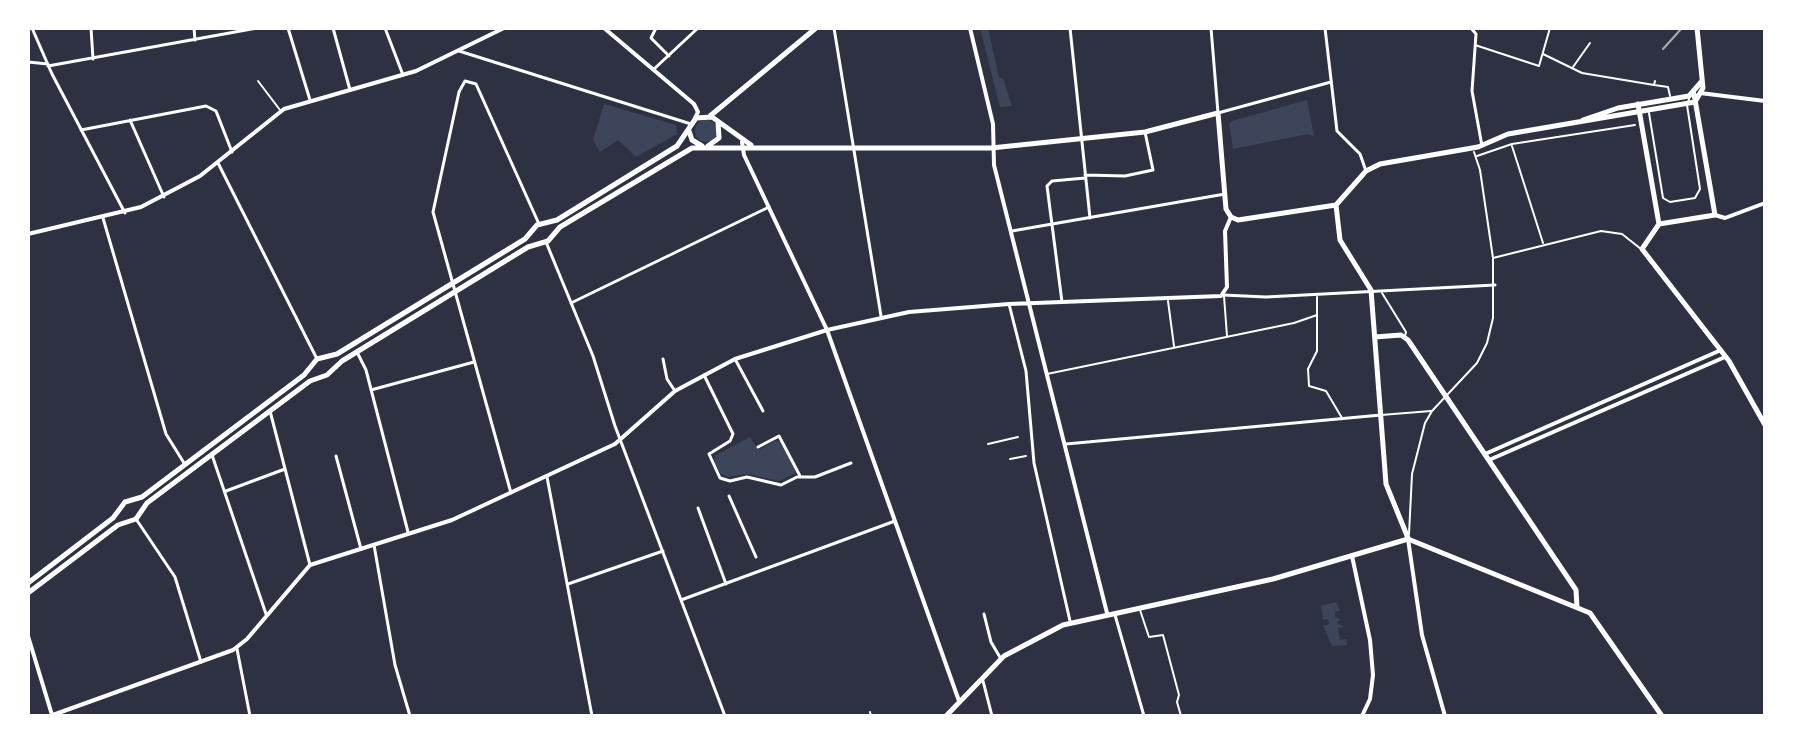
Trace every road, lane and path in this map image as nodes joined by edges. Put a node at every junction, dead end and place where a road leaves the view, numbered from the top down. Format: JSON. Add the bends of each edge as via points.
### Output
{"nodes":[{"id":1,"x":32,"y":28,"type":"edge"},
{"id":2,"x":91,"y":28,"type":"edge"},
{"id":3,"x":194,"y":28,"type":"edge"},
{"id":4,"x":257,"y":28,"type":"edge"},
{"id":5,"x":288,"y":28,"type":"edge"},
{"id":6,"x":333,"y":28,"type":"edge"},
{"id":7,"x":385,"y":28,"type":"edge"},
{"id":8,"x":504,"y":28,"type":"edge"},
{"id":9,"x":604,"y":28,"type":"edge"},
{"id":10,"x":656,"y":28,"type":"edge"},
{"id":11,"x":698,"y":28,"type":"edge"},
{"id":12,"x":816,"y":28,"type":"edge"},
{"id":13,"x":834,"y":28,"type":"edge"},
{"id":14,"x":970,"y":28,"type":"edge"},
{"id":15,"x":1070,"y":28,"type":"edge"},
{"id":16,"x":1211,"y":28,"type":"edge"},
{"id":17,"x":1325,"y":28,"type":"edge"},
{"id":18,"x":1471,"y":28,"type":"edge"},
{"id":19,"x":1550,"y":28,"type":"edge"},
{"id":20,"x":1697,"y":28,"type":"edge"},
{"id":21,"x":195,"y":40,"type":"junction"},
{"id":22,"x":1590,"y":43,"type":"dead end"},
{"id":23,"x":1475,"y":45,"type":"junction"},
{"id":24,"x":459,"y":51,"type":"junction"},
{"id":25,"x":1543,"y":54,"type":"junction"},
{"id":26,"x":669,"y":56,"type":"junction"},
{"id":27,"x":93,"y":59,"type":"junction"},
{"id":28,"x":28,"y":62,"type":"edge"},
{"id":29,"x":48,"y":65,"type":"junction"},
{"id":30,"x":1573,"y":68,"type":"junction"},
{"id":31,"x":654,"y":70,"type":"junction"},
{"id":32,"x":403,"y":75,"type":"junction"},
{"id":33,"x":258,"y":81,"type":"dead end"},
{"id":34,"x":1702,"y":81,"type":"junction"},
{"id":35,"x":1331,"y":82,"type":"junction"},
{"id":36,"x":350,"y":90,"type":"junction"},
{"id":37,"x":1692,"y":94,"type":"junction"},
{"id":38,"x":1702,"y":94,"type":"junction"},
{"id":39,"x":1670,"y":97,"type":"dead end"},
{"id":40,"x":310,"y":100,"type":"junction"},
{"id":41,"x":1765,"y":101,"type":"edge"},
{"id":42,"x":1695,"y":102,"type":"junction"},
{"id":43,"x":1640,"y":104,"type":"junction"},
{"id":44,"x":1687,"y":105,"type":"junction"},
{"id":45,"x":281,"y":112,"type":"junction"},
{"id":46,"x":1649,"y":112,"type":"junction"},
{"id":47,"x":1218,"y":113,"type":"junction"},
{"id":48,"x":1640,"y":114,"type":"junction"},
{"id":49,"x":710,"y":116,"type":"junction"},
{"id":50,"x":130,"y":120,"type":"junction"},
{"id":51,"x":717,"y":121,"type":"junction"},
{"id":52,"x":692,"y":124,"type":"junction"},
{"id":53,"x":1570,"y":124,"type":"junction"},
{"id":54,"x":1635,"y":125,"type":"dead end"},
{"id":55,"x":81,"y":130,"type":"junction"},
{"id":56,"x":1145,"y":132,"type":"junction"},
{"id":57,"x":1082,"y":139,"type":"junction"},
{"id":58,"x":1512,"y":144,"type":"junction"},
{"id":59,"x":742,"y":145,"type":"junction"},
{"id":60,"x":705,"y":146,"type":"junction"},
{"id":61,"x":1482,"y":146,"type":"junction"},
{"id":62,"x":853,"y":147,"type":"junction"},
{"id":63,"x":991,"y":148,"type":"junction"},
{"id":64,"x":232,"y":152,"type":"junction"},
{"id":65,"x":1474,"y":152,"type":"dead end"},
{"id":66,"x":1475,"y":156,"type":"junction"},
{"id":67,"x":218,"y":163,"type":"junction"},
{"id":68,"x":1366,"y":171,"type":"junction"},
{"id":69,"x":1085,"y":176,"type":"junction"},
{"id":70,"x":1225,"y":194,"type":"junction"},
{"id":71,"x":164,"y":197,"type":"junction"},
{"id":72,"x":1765,"y":203,"type":"edge"},
{"id":73,"x":1336,"y":205,"type":"junction"},
{"id":74,"x":769,"y":207,"type":"junction"},
{"id":75,"x":125,"y":213,"type":"junction"},
{"id":76,"x":1715,"y":215,"type":"junction"},
{"id":77,"x":1231,"y":217,"type":"junction"},
{"id":78,"x":103,"y":218,"type":"junction"},
{"id":79,"x":1090,"y":218,"type":"junction"},
{"id":80,"x":541,"y":224,"type":"junction"},
{"id":81,"x":1053,"y":224,"type":"junction"},
{"id":82,"x":1659,"y":224,"type":"junction"},
{"id":83,"x":534,"y":230,"type":"junction"},
{"id":84,"x":1011,"y":231,"type":"junction"},
{"id":85,"x":28,"y":234,"type":"edge"},
{"id":86,"x":552,"y":236,"type":"junction"},
{"id":87,"x":544,"y":242,"type":"junction"},
{"id":88,"x":1545,"y":243,"type":"junction"},
{"id":89,"x":1642,"y":249,"type":"junction"},
{"id":90,"x":1493,"y":258,"type":"junction"},
{"id":91,"x":452,"y":284,"type":"junction"},
{"id":92,"x":1495,"y":285,"type":"junction"},
{"id":93,"x":455,"y":292,"type":"junction"},
{"id":94,"x":1382,"y":292,"type":"junction"},
{"id":95,"x":1317,"y":293,"type":"junction"},
{"id":96,"x":1371,"y":293,"type":"junction"},
{"id":97,"x":1223,"y":295,"type":"junction"},
{"id":98,"x":1167,"y":298,"type":"junction"},
{"id":99,"x":1062,"y":302,"type":"junction"},
{"id":100,"x":571,"y":303,"type":"junction"},
{"id":101,"x":1028,"y":303,"type":"junction"},
{"id":102,"x":1009,"y":304,"type":"junction"},
{"id":103,"x":1317,"y":315,"type":"junction"},
{"id":104,"x":881,"y":317,"type":"junction"},
{"id":105,"x":827,"y":330,"type":"junction"},
{"id":106,"x":1227,"y":336,"type":"junction"},
{"id":107,"x":1404,"y":336,"type":"junction"},
{"id":108,"x":1375,"y":337,"type":"junction"},
{"id":109,"x":1174,"y":347,"type":"junction"},
{"id":110,"x":1721,"y":350,"type":"junction"},
{"id":111,"x":357,"y":352,"type":"junction"},
{"id":112,"x":1726,"y":357,"type":"junction"},
{"id":113,"x":663,"y":359,"type":"dead end"},
{"id":114,"x":735,"y":359,"type":"junction"},
{"id":115,"x":318,"y":360,"type":"junction"},
{"id":116,"x":474,"y":362,"type":"junction"},
{"id":117,"x":331,"y":371,"type":"junction"},
{"id":118,"x":1046,"y":374,"type":"junction"},
{"id":119,"x":704,"y":375,"type":"junction"},
{"id":120,"x":321,"y":377,"type":"junction"},
{"id":121,"x":371,"y":390,"type":"junction"},
{"id":122,"x":675,"y":391,"type":"junction"},
{"id":123,"x":1446,"y":396,"type":"junction"},
{"id":124,"x":270,"y":411,"type":"junction"},
{"id":125,"x":763,"y":411,"type":"dead end"},
{"id":126,"x":1432,"y":411,"type":"junction"},
{"id":127,"x":1381,"y":415,"type":"junction"},
{"id":128,"x":1342,"y":419,"type":"junction"},
{"id":129,"x":1765,"y":425,"type":"edge"},
{"id":130,"x":1018,"y":437,"type":"dead end"},
{"id":131,"x":621,"y":440,"type":"junction"},
{"id":132,"x":988,"y":444,"type":"dead end"},
{"id":133,"x":1064,"y":444,"type":"junction"},
{"id":134,"x":758,"y":447,"type":"dead end"},
{"id":135,"x":1485,"y":454,"type":"junction"},
{"id":136,"x":212,"y":455,"type":"junction"},
{"id":137,"x":1029,"y":455,"type":"junction"},
{"id":138,"x":336,"y":456,"type":"dead end"},
{"id":139,"x":1010,"y":459,"type":"dead end"},
{"id":140,"x":1489,"y":460,"type":"junction"},
{"id":141,"x":851,"y":463,"type":"dead end"},
{"id":142,"x":185,"y":465,"type":"junction"},
{"id":143,"x":285,"y":469,"type":"junction"},
{"id":144,"x":800,"y":476,"type":"junction"},
{"id":145,"x":547,"y":477,"type":"junction"},
{"id":146,"x":226,"y":491,"type":"junction"},
{"id":147,"x":511,"y":494,"type":"junction"},
{"id":148,"x":729,"y":496,"type":"dead end"},
{"id":149,"x":132,"y":500,"type":"junction"},
{"id":150,"x":121,"y":507,"type":"junction"},
{"id":151,"x":698,"y":508,"type":"dead end"},
{"id":152,"x":135,"y":517,"type":"junction"},
{"id":153,"x":895,"y":521,"type":"junction"},
{"id":154,"x":408,"y":535,"type":"junction"},
{"id":155,"x":1408,"y":539,"type":"junction"},
{"id":156,"x":374,"y":545,"type":"junction"},
{"id":157,"x":361,"y":549,"type":"junction"},
{"id":158,"x":663,"y":551,"type":"junction"},
{"id":159,"x":1352,"y":556,"type":"junction"},
{"id":160,"x":756,"y":557,"type":"dead end"},
{"id":161,"x":310,"y":565,"type":"junction"},
{"id":162,"x":28,"y":583,"type":"edge"},
{"id":163,"x":568,"y":584,"type":"junction"},
{"id":164,"x":726,"y":584,"type":"junction"},
{"id":165,"x":28,"y":593,"type":"edge"},
{"id":166,"x":681,"y":600,"type":"junction"},
{"id":167,"x":1139,"y":607,"type":"junction"},
{"id":168,"x":1577,"y":607,"type":"junction"},
{"id":169,"x":1110,"y":612,"type":"junction"},
{"id":170,"x":267,"y":614,"type":"junction"},
{"id":171,"x":984,"y":614,"type":"dead end"},
{"id":172,"x":1071,"y":622,"type":"junction"},
{"id":173,"x":28,"y":636,"type":"edge"},
{"id":174,"x":237,"y":647,"type":"junction"},
{"id":175,"x":1001,"y":659,"type":"junction"},
{"id":176,"x":201,"y":662,"type":"junction"},
{"id":177,"x":981,"y":678,"type":"junction"},
{"id":178,"x":959,"y":701,"type":"junction"},
{"id":179,"x":51,"y":716,"type":"edge"},
{"id":180,"x":250,"y":716,"type":"edge"},
{"id":181,"x":410,"y":716,"type":"edge"},
{"id":182,"x":592,"y":716,"type":"edge"},
{"id":183,"x":725,"y":716,"type":"edge"},
{"id":184,"x":946,"y":716,"type":"edge"},
{"id":185,"x":992,"y":716,"type":"edge"},
{"id":186,"x":1144,"y":716,"type":"edge"},
{"id":187,"x":1181,"y":716,"type":"edge"},
{"id":188,"x":1362,"y":716,"type":"edge"},
{"id":189,"x":1445,"y":716,"type":"edge"},
{"id":190,"x":1662,"y":716,"type":"edge"}],
"edges":[{"from":1,"to":29,"type":"street"},
{"from":2,"to":27,"type":"street"},
{"from":3,"to":21,"type":"street"},
{"from":4,"to":21,"type":"street"},
{"from":5,"to":40,"type":"street"},
{"from":6,"to":36,"type":"street"},
{"from":7,"to":32,"type":"street"},
{"from":8,"to":24,"type":"street"},
{"from":9,"to":31,"type":"street"},
{"from":10,"to":26,"type":"street","via":[[651,38]]},
{"from":11,"to":26,"type":"street"},
{"from":12,"to":49,"type":"main road"},
{"from":13,"to":62,"type":"street"},
{"from":14,"to":63,"type":"street","via":[[993,124]]},
{"from":15,"to":57,"type":"street"},
{"from":16,"to":47,"type":"street"},
{"from":17,"to":35,"type":"street"},
{"from":18,"to":23,"type":"street"},
{"from":19,"to":25,"type":"street"},
{"from":20,"to":34,"type":"main road"},
{"from":21,"to":27,"type":"street"},
{"from":22,"to":30,"type":"street"},
{"from":23,"to":25,"type":"street","via":[[1539,66]]},
{"from":23,"to":61,"type":"street","via":[[1472,91]]},
{"from":24,"to":32,"type":"street"},
{"from":24,"to":52,"type":"street"},
{"from":25,"to":30,"type":"street"},
{"from":26,"to":31,"type":"street"},
{"from":27,"to":29,"type":"street"},
{"from":28,"to":29,"type":"street"},
{"from":29,"to":55,"type":"street"},
{"from":30,"to":39,"type":"street","via":[[1668,87]]},
{"from":31,"to":52,"type":"street","via":[[697,107]]},
{"from":32,"to":36,"type":"street"},
{"from":33,"to":45,"type":"street"},
{"from":34,"to":37,"type":"main road"},
{"from":34,"to":38,"type":"main road"},
{"from":35,"to":47,"type":"street"},
{"from":35,"to":68,"type":"street","via":[[1337,131],[1360,154]]},
{"from":36,"to":40,"type":"street"},
{"from":37,"to":38,"type":"street"},
{"from":37,"to":42,"type":"main road"},
{"from":37,"to":43,"type":"main road"},
{"from":37,"to":44,"type":"street"},
{"from":38,"to":41,"type":"street"},
{"from":38,"to":42,"type":"main road"},
{"from":40,"to":45,"type":"street"},
{"from":42,"to":44,"type":"main road"},
{"from":42,"to":76,"type":"main road"},
{"from":43,"to":46,"type":"street"},
{"from":43,"to":48,"type":"main road"},
{"from":43,"to":53,"type":"main road"},
{"from":44,"to":46,"type":"main road"},
{"from":44,"to":46,"type":"street","via":[[1700,189],[1694,198],[1664,199]]},
{"from":45,"to":64,"type":"street"},
{"from":46,"to":48,"type":"main road"},
{"from":47,"to":56,"type":"main road"},
{"from":47,"to":70,"type":"main road"},
{"from":48,"to":53,"type":"main road"},
{"from":48,"to":82,"type":"main road"},
{"from":49,"to":51,"type":"main road"},
{"from":49,"to":52,"type":"main road"},
{"from":50,"to":55,"type":"street"},
{"from":50,"to":64,"type":"street","via":[[210,107]]},
{"from":50,"to":71,"type":"street"},
{"from":51,"to":59,"type":"main road"},
{"from":51,"to":60,"type":"main road","via":[[719,138]]},
{"from":52,"to":60,"type":"main road","via":[[692,140]]},
{"from":52,"to":80,"type":"main road","via":[[677,146],[557,220]]},
{"from":53,"to":61,"type":"main road","via":[[1502,136]]},
{"from":54,"to":58,"type":"street"},
{"from":55,"to":75,"type":"street"},
{"from":56,"to":57,"type":"main road"},
{"from":56,"to":69,"type":"street","via":[[1153,170]]},
{"from":57,"to":63,"type":"main road"},
{"from":57,"to":69,"type":"street"},
{"from":58,"to":66,"type":"street"},
{"from":58,"to":88,"type":"street"},
{"from":59,"to":60,"type":"main road"},
{"from":59,"to":62,"type":"main road"},
{"from":59,"to":74,"type":"street"},
{"from":60,"to":86,"type":"main road","via":[[677,155]]},
{"from":61,"to":68,"type":"main road"},
{"from":62,"to":63,"type":"main road"},
{"from":62,"to":104,"type":"street"},
{"from":63,"to":84,"type":"street"},
{"from":64,"to":67,"type":"street"},
{"from":65,"to":66,"type":"street"},
{"from":66,"to":90,"type":"street"},
{"from":67,"to":71,"type":"street"},
{"from":67,"to":115,"type":"street"},
{"from":68,"to":73,"type":"main road"},
{"from":69,"to":79,"type":"street"},
{"from":69,"to":81,"type":"street","via":[[1047,184]]},
{"from":70,"to":77,"type":"main road"},
{"from":70,"to":79,"type":"street"},
{"from":71,"to":75,"type":"street"},
{"from":72,"to":76,"type":"street","via":[[1725,218]]},
{"from":73,"to":77,"type":"main road"},
{"from":73,"to":96,"type":"main road","via":[[1340,240]]},
{"from":74,"to":100,"type":"street"},
{"from":74,"to":105,"type":"street"},
{"from":75,"to":78,"type":"street"},
{"from":76,"to":82,"type":"main road"},
{"from":77,"to":97,"type":"street","via":[[1225,231]]},
{"from":78,"to":85,"type":"street"},
{"from":78,"to":142,"type":"street","via":[[166,434]]},
{"from":79,"to":81,"type":"street"},
{"from":80,"to":83,"type":"main road"},
{"from":80,"to":86,"type":"main road","via":[[551,228]]},
{"from":80,"to":91,"type":"street","via":[[476,84],[467,81],[433,204]]},
{"from":81,"to":84,"type":"street"},
{"from":81,"to":99,"type":"street"},
{"from":82,"to":89,"type":"main road"},
{"from":83,"to":87,"type":"main road","via":[[534,238]]},
{"from":83,"to":91,"type":"main road"},
{"from":84,"to":101,"type":"street"},
{"from":86,"to":87,"type":"main road"},
{"from":87,"to":93,"type":"main road","via":[[532,244]]},
{"from":87,"to":100,"type":"street"},
{"from":88,"to":89,"type":"street","via":[[1609,231]]},
{"from":88,"to":90,"type":"street"},
{"from":89,"to":110,"type":"main road"},
{"from":90,"to":92,"type":"street"},
{"from":91,"to":93,"type":"street"},
{"from":91,"to":115,"type":"main road","via":[[337,354]]},
{"from":92,"to":94,"type":"street"},
{"from":92,"to":123,"type":"street","via":[[1484,350]]},
{"from":93,"to":111,"type":"main road"},
{"from":93,"to":116,"type":"street"},
{"from":94,"to":96,"type":"street"},
{"from":94,"to":107,"type":"street"},
{"from":95,"to":96,"type":"street"},
{"from":95,"to":97,"type":"street"},
{"from":95,"to":103,"type":"street"},
{"from":96,"to":108,"type":"main road"},
{"from":97,"to":98,"type":"street"},
{"from":97,"to":106,"type":"street"},
{"from":98,"to":99,"type":"street"},
{"from":98,"to":109,"type":"street"},
{"from":99,"to":101,"type":"street"},
{"from":100,"to":131,"type":"street"},
{"from":101,"to":102,"type":"street"},
{"from":101,"to":118,"type":"street"},
{"from":102,"to":104,"type":"street"},
{"from":102,"to":137,"type":"street","via":[[1026,371]]},
{"from":103,"to":106,"type":"street"},
{"from":103,"to":128,"type":"street","via":[[1317,351],[1308,369],[1309,386],[1326,391]]},
{"from":104,"to":105,"type":"street"},
{"from":105,"to":114,"type":"street"},
{"from":105,"to":153,"type":"street"},
{"from":106,"to":109,"type":"street"},
{"from":107,"to":108,"type":"main road"},
{"from":107,"to":123,"type":"main road"},
{"from":108,"to":127,"type":"main road"},
{"from":109,"to":118,"type":"street"},
{"from":110,"to":112,"type":"main road"},
{"from":110,"to":135,"type":"street"},
{"from":111,"to":117,"type":"main road"},
{"from":111,"to":121,"type":"street"},
{"from":112,"to":129,"type":"main road"},
{"from":112,"to":140,"type":"street"},
{"from":113,"to":122,"type":"street"},
{"from":114,"to":119,"type":"street"},
{"from":114,"to":125,"type":"street"},
{"from":115,"to":117,"type":"main road","via":[[331,362]]},
{"from":115,"to":120,"type":"main road","via":[[314,373]]},
{"from":115,"to":142,"type":"main road"},
{"from":116,"to":121,"type":"street"},
{"from":116,"to":147,"type":"street"},
{"from":117,"to":120,"type":"main road"},
{"from":118,"to":133,"type":"street"},
{"from":119,"to":122,"type":"street"},
{"from":119,"to":144,"type":"street","via":[[733,434],[709,454],[718,475],[777,485]]},
{"from":120,"to":124,"type":"main road"},
{"from":121,"to":154,"type":"street"},
{"from":122,"to":131,"type":"street"},
{"from":123,"to":126,"type":"street"},
{"from":123,"to":135,"type":"main road"},
{"from":124,"to":136,"type":"main road"},
{"from":124,"to":143,"type":"street"},
{"from":126,"to":127,"type":"street"},
{"from":126,"to":155,"type":"street","via":[[1414,461]]},
{"from":127,"to":128,"type":"street"},
{"from":127,"to":155,"type":"main road","via":[[1387,488]]},
{"from":128,"to":133,"type":"street"},
{"from":130,"to":132,"type":"street"},
{"from":131,"to":145,"type":"street"},
{"from":131,"to":158,"type":"street"},
{"from":133,"to":169,"type":"street"},
{"from":134,"to":144,"type":"street","via":[[779,436]]},
{"from":135,"to":140,"type":"main road"},
{"from":136,"to":146,"type":"street"},
{"from":136,"to":152,"type":"main road"},
{"from":137,"to":139,"type":"street"},
{"from":137,"to":172,"type":"street"},
{"from":138,"to":157,"type":"street"},
{"from":140,"to":168,"type":"main road","via":[[1576,590]]},
{"from":141,"to":144,"type":"street","via":[[815,477]]},
{"from":142,"to":149,"type":"main road"},
{"from":143,"to":146,"type":"street"},
{"from":143,"to":161,"type":"street"},
{"from":145,"to":147,"type":"street"},
{"from":145,"to":163,"type":"street"},
{"from":146,"to":170,"type":"street"},
{"from":147,"to":154,"type":"street"},
{"from":148,"to":160,"type":"street"},
{"from":149,"to":150,"type":"main road"},
{"from":149,"to":152,"type":"main road","via":[[138,504]]},
{"from":150,"to":152,"type":"main road","via":[[122,516]]},
{"from":150,"to":162,"type":"main road"},
{"from":151,"to":164,"type":"street"},
{"from":152,"to":165,"type":"main road"},
{"from":152,"to":176,"type":"street","via":[[175,577]]},
{"from":153,"to":164,"type":"street"},
{"from":153,"to":178,"type":"street"},
{"from":154,"to":156,"type":"street"},
{"from":155,"to":159,"type":"main road"},
{"from":155,"to":168,"type":"main road"},
{"from":155,"to":189,"type":"street","via":[[1422,635]]},
{"from":156,"to":157,"type":"street"},
{"from":156,"to":181,"type":"street","via":[[395,665]]},
{"from":157,"to":161,"type":"street"},
{"from":158,"to":163,"type":"street"},
{"from":158,"to":166,"type":"street"},
{"from":159,"to":167,"type":"main road"},
{"from":159,"to":188,"type":"street","via":[[1371,655],[1372,692]]},
{"from":161,"to":170,"type":"street"},
{"from":163,"to":182,"type":"street"},
{"from":164,"to":166,"type":"street"},
{"from":166,"to":183,"type":"street"},
{"from":167,"to":169,"type":"main road"},
{"from":167,"to":187,"type":"street","via":[[1149,637],[1163,635]]},
{"from":168,"to":190,"type":"main road","via":[[1590,613]]},
{"from":169,"to":172,"type":"main road"},
{"from":169,"to":186,"type":"street"},
{"from":170,"to":174,"type":"street"},
{"from":171,"to":175,"type":"street"},
{"from":172,"to":175,"type":"main road"},
{"from":173,"to":179,"type":"street"},
{"from":174,"to":176,"type":"street"},
{"from":174,"to":180,"type":"street"},
{"from":175,"to":177,"type":"main road"},
{"from":176,"to":179,"type":"street"},
{"from":177,"to":178,"type":"main road"},
{"from":177,"to":185,"type":"street"},
{"from":178,"to":184,"type":"main road"}]}
